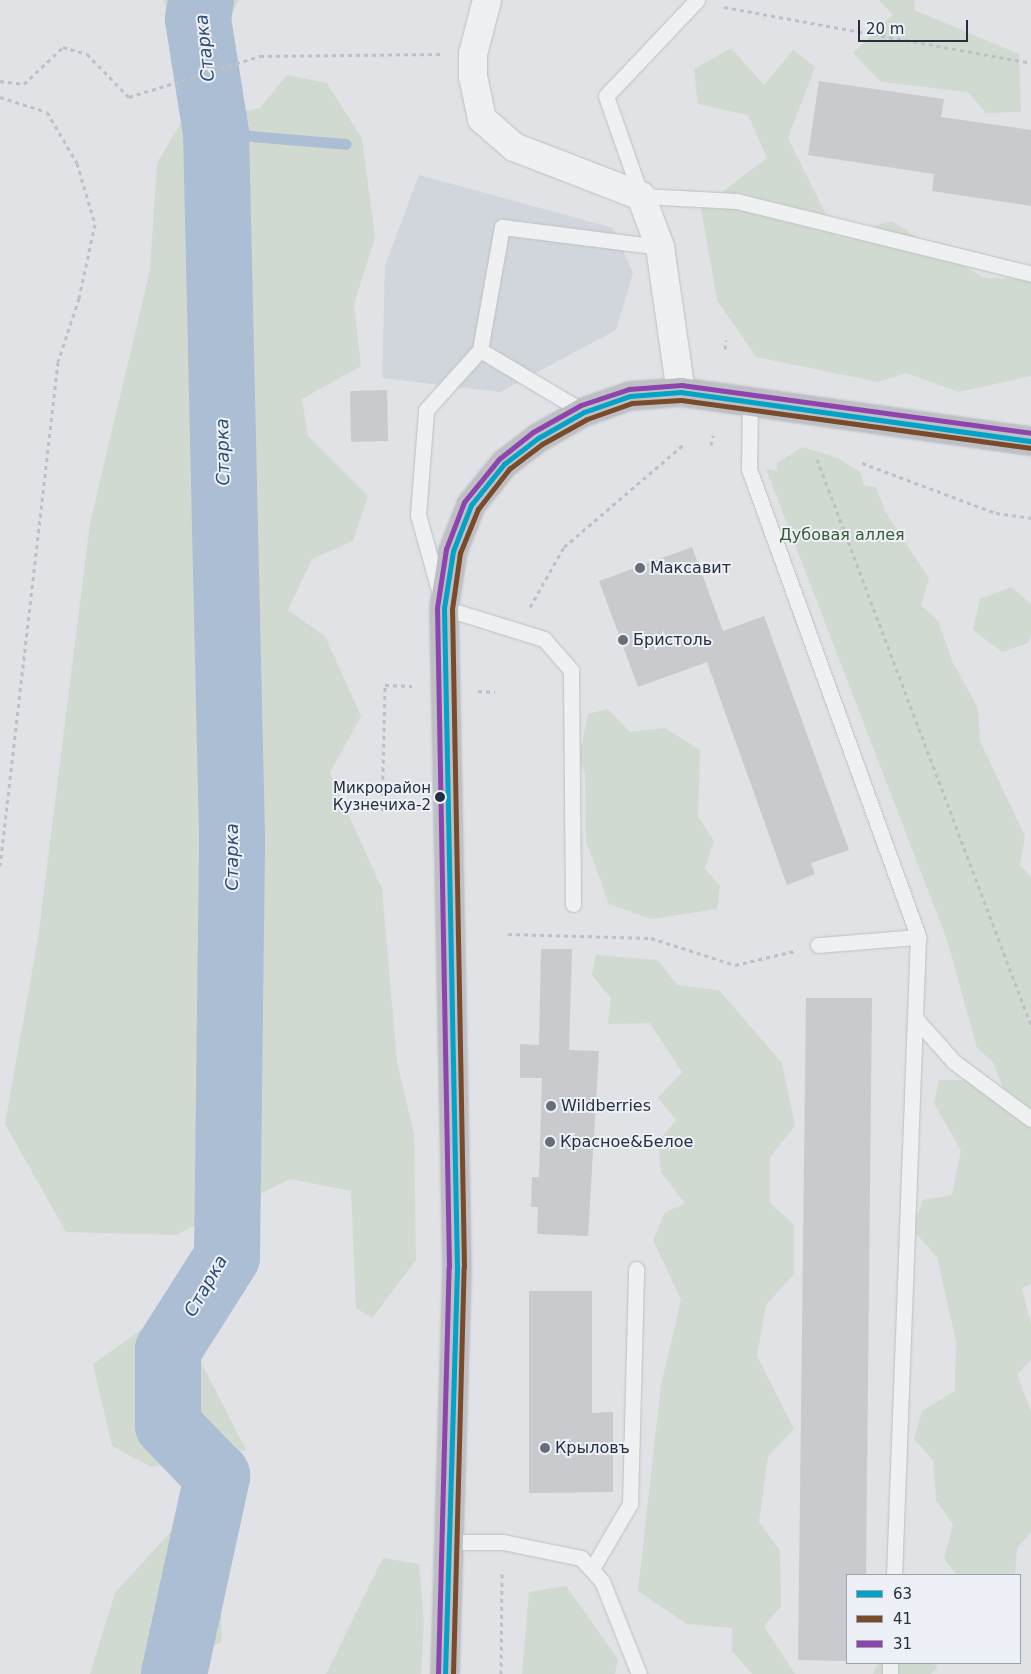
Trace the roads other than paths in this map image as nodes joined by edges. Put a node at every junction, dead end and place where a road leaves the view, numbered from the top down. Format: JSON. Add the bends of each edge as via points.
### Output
{"nodes":[{"id":1,"x":487,"y":0,"type":"edge"},
{"id":2,"x":697,"y":0,"type":"edge"},
{"id":3,"x":641,"y":196,"type":"junction"},
{"id":4,"x":660,"y":247,"type":"junction"},
{"id":5,"x":1031,"y":274,"type":"edge"},
{"id":6,"x":480,"y":350,"type":"junction"},
{"id":7,"x":681,"y":392,"type":"junction"},
{"id":8,"x":750,"y":401,"type":"junction"},
{"id":9,"x":584,"y":412,"type":"junction"},
{"id":10,"x":1031,"y":441,"type":"edge"},
{"id":11,"x":444,"y":608,"type":"junction"},
{"id":12,"x":573,"y":904,"type":"dead end"},
{"id":13,"x":918,"y":937,"type":"junction"},
{"id":14,"x":818,"y":945,"type":"road end"},
{"id":15,"x":915,"y":1018,"type":"junction"},
{"id":16,"x":1031,"y":1119,"type":"edge"},
{"id":17,"x":636,"y":1269,"type":"dead end"},
{"id":18,"x":449,"y":1542,"type":"junction"},
{"id":19,"x":592,"y":1567,"type":"junction"},
{"id":20,"x":894,"y":1574,"type":"edge"},
{"id":21,"x":445,"y":1674,"type":"edge"},
{"id":22,"x":639,"y":1674,"type":"edge"}],
"edges":[{"from":1,"to":3,"type":"street","via":[[474,54],[473,76],[482,119],[514,147]]},
{"from":2,"to":3,"type":"lane","via":[[606,96]]},
{"from":3,"to":4,"type":"street"},
{"from":3,"to":5,"type":"lane","via":[[737,201]]},
{"from":4,"to":6,"type":"lane","via":[[502,227]]},
{"from":4,"to":7,"type":"street"},
{"from":6,"to":9,"type":"lane"},
{"from":6,"to":11,"type":"lane","via":[[426,410],[418,514]]},
{"from":7,"to":8,"type":"street"},
{"from":7,"to":9,"type":"street","via":[[630,396]]},
{"from":8,"to":10,"type":"street"},
{"from":8,"to":13,"type":"lane","via":[[749,469]]},
{"from":9,"to":11,"type":"street","via":[[504,464],[471,505],[453,551]]},
{"from":11,"to":12,"type":"lane","via":[[544,639],[571,670]]},
{"from":11,"to":18,"type":"street","via":[[457,1267]]},
{"from":13,"to":14,"type":"lane"},
{"from":13,"to":15,"type":"lane"},
{"from":15,"to":16,"type":"lane","via":[[954,1062]]},
{"from":15,"to":20,"type":"lane"},
{"from":17,"to":19,"type":"lane","via":[[630,1504]]},
{"from":18,"to":19,"type":"lane","via":[[503,1542],[561,1551]]},
{"from":18,"to":21,"type":"street"},
{"from":19,"to":22,"type":"lane"}]}
